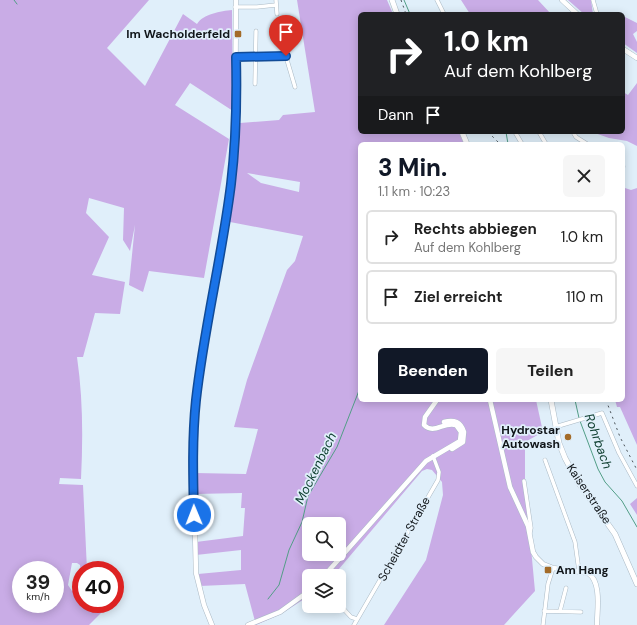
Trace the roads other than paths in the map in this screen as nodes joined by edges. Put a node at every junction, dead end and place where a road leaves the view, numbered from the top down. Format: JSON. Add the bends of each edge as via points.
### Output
{"nodes":[{"id":1,"x":236,"y":0,"type":"edge"},
{"id":2,"x":392,"y":0,"type":"edge"},
{"id":3,"x":437,"y":0,"type":"edge"},
{"id":4,"x":562,"y":0,"type":"edge"},
{"id":5,"x":593,"y":0,"type":"edge"},
{"id":6,"x":276,"y":2,"type":"edge"},
{"id":7,"x":235,"y":7,"type":"junction"},
{"id":8,"x":396,"y":12,"type":"edge"},
{"id":9,"x":443,"y":12,"type":"edge"},
{"id":10,"x":575,"y":12,"type":"edge"},
{"id":11,"x":596,"y":12,"type":"edge"},
{"id":12,"x":277,"y":14,"type":"dead end"},
{"id":13,"x":256,"y":31,"type":"dead end"},
{"id":14,"x":279,"y":33,"type":"dead end"},
{"id":15,"x":625,"y":50,"type":"edge"},
{"id":16,"x":255,"y":56,"type":"junction"},
{"id":17,"x":286,"y":56,"type":"junction"},
{"id":18,"x":236,"y":57,"type":"junction"},
{"id":19,"x":637,"y":58,"type":"edge"},
{"id":20,"x":255,"y":84,"type":"dead end"},
{"id":21,"x":295,"y":87,"type":"dead end"},
{"id":22,"x":574,"y":134,"type":"edge"},
{"id":23,"x":584,"y":142,"type":"edge"},
{"id":24,"x":436,"y":402,"type":"edge"},
{"id":25,"x":490,"y":402,"type":"edge"},
{"id":26,"x":551,"y":402,"type":"edge"},
{"id":27,"x":555,"y":427,"type":"junction"},
{"id":28,"x":433,"y":456,"type":"junction"},
{"id":29,"x":545,"y":460,"type":"dead end"},
{"id":30,"x":524,"y":481,"type":"dead end"},
{"id":31,"x":637,"y":486,"type":"edge"},
{"id":32,"x":529,"y":538,"type":"junction"},
{"id":33,"x":553,"y":568,"type":"junction"},
{"id":34,"x":330,"y":569,"type":"edge"},
{"id":35,"x":579,"y":571,"type":"junction"},
{"id":36,"x":637,"y":584,"type":"edge"},
{"id":37,"x":566,"y":588,"type":"dead end"},
{"id":38,"x":302,"y":596,"type":"edge"},
{"id":39,"x":346,"y":611,"type":"edge"},
{"id":40,"x":544,"y":611,"type":"junction"},
{"id":41,"x":560,"y":611,"type":"junction"},
{"id":42,"x":581,"y":612,"type":"dead end"},
{"id":43,"x":357,"y":619,"type":"junction"},
{"id":44,"x":250,"y":624,"type":"edge"},
{"id":45,"x":212,"y":625,"type":"edge"},
{"id":46,"x":354,"y":625,"type":"edge"},
{"id":47,"x":543,"y":625,"type":"edge"},
{"id":48,"x":597,"y":625,"type":"edge"}],
"edges":[{"from":1,"to":7,"type":"street"},
{"from":2,"to":8,"type":"main road"},
{"from":3,"to":9,"type":"street"},
{"from":4,"to":10,"type":"street"},
{"from":5,"to":11,"type":"street"},
{"from":6,"to":7,"type":"street","via":[[257,7]]},
{"from":6,"to":12,"type":"street"},
{"from":7,"to":18,"type":"street"},
{"from":13,"to":16,"type":"street"},
{"from":14,"to":17,"type":"street"},
{"from":15,"to":19,"type":"street"},
{"from":16,"to":17,"type":"street"},
{"from":16,"to":18,"type":"street"},
{"from":16,"to":20,"type":"street"},
{"from":17,"to":21,"type":"street"},
{"from":18,"to":45,"type":"street","via":[[235,140],[231,185],[203,350],[193,445],[196,573]]},
{"from":22,"to":23,"type":"street"},
{"from":24,"to":28,"type":"street","via":[[424,419],[424,425],[431,429],[451,423],[458,427],[461,435],[458,443]]},
{"from":25,"to":32,"type":"street","via":[[510,487],[528,526]]},
{"from":26,"to":27,"type":"main road","name":"Kaiserstraße"},
{"from":27,"to":31,"type":"street","via":[[602,413]]},
{"from":27,"to":36,"type":"main road","name":"Kaiserstraße","via":[[568,463],[578,482],[615,534]]},
{"from":28,"to":34,"type":"street","via":[[419,468]]},
{"from":28,"to":43,"type":"street","name":"Scheidter Straße","via":[[439,472],[438,480]]},
{"from":29,"to":35,"type":"street","via":[[575,542]]},
{"from":30,"to":32,"type":"street","via":[[531,528]]},
{"from":32,"to":33,"type":"street","via":[[536,557],[543,564]]},
{"from":33,"to":35,"type":"street"},
{"from":33,"to":40,"type":"street"},
{"from":35,"to":48,"type":"street","via":[[588,573],[595,580]]},
{"from":37,"to":41,"type":"street"},
{"from":38,"to":44,"type":"street","via":[[285,609]]},
{"from":39,"to":43,"type":"street"},
{"from":40,"to":41,"type":"street"},
{"from":40,"to":47,"type":"street"},
{"from":41,"to":42,"type":"street"},
{"from":43,"to":46,"type":"street","name":"Scheidter Straße"}]}
